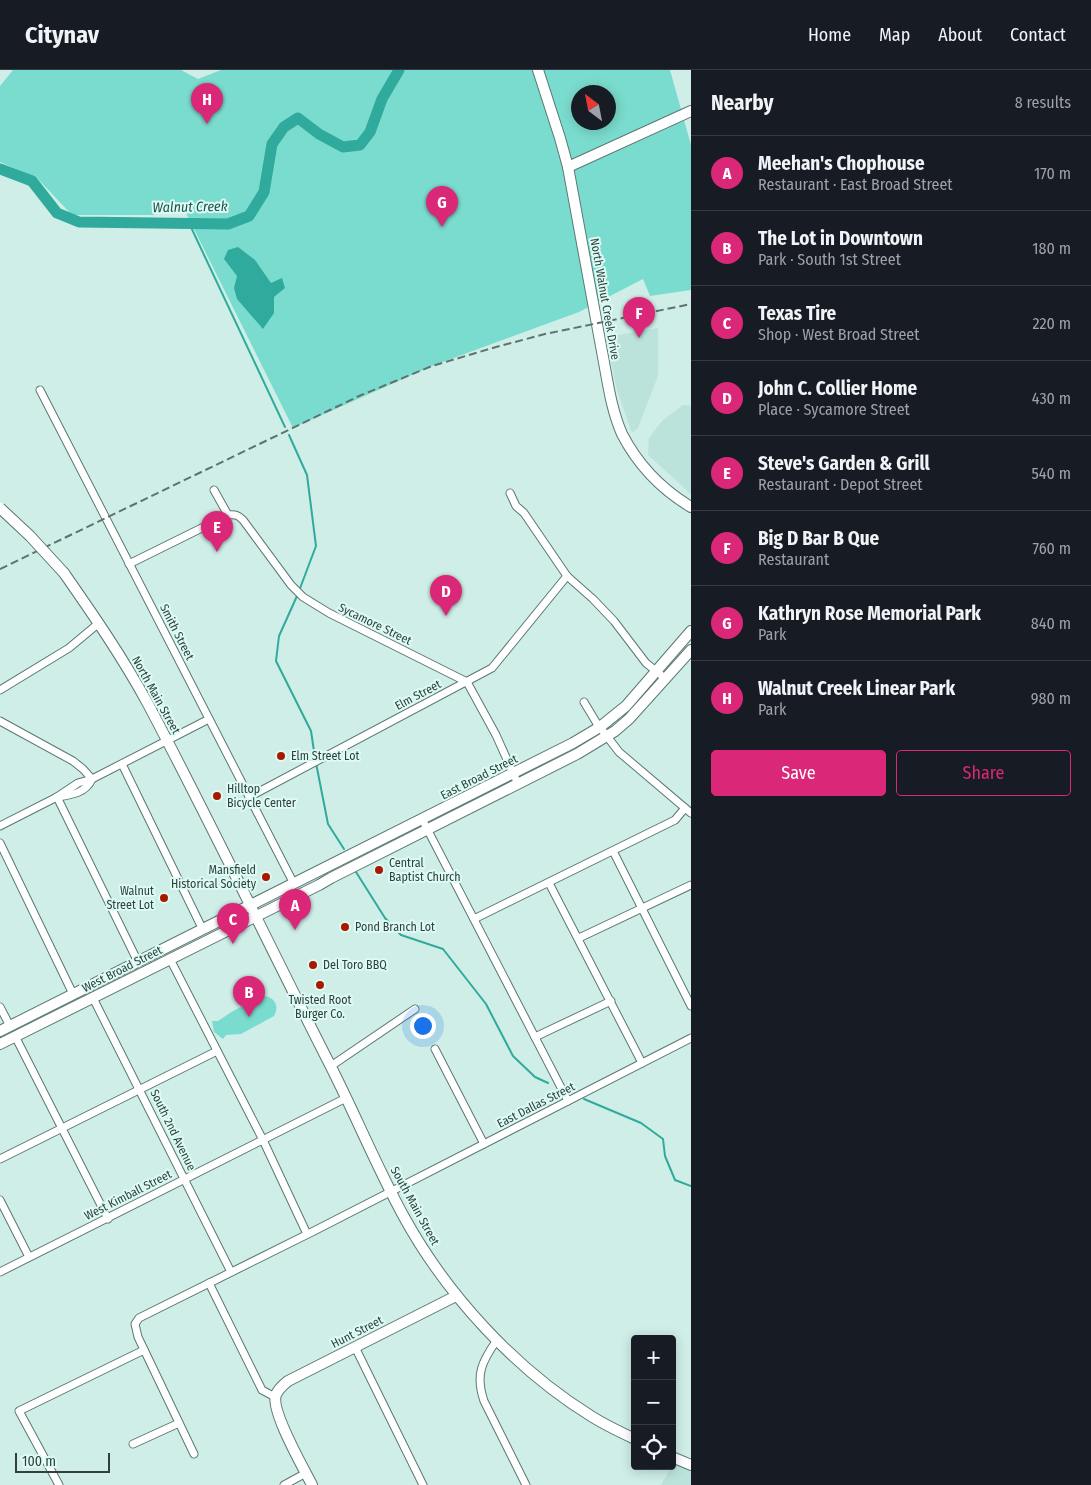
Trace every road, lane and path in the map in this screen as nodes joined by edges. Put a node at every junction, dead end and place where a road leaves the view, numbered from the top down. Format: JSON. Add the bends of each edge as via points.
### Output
{"nodes":[{"id":1,"x":539,"y":73,"type":"edge"},
{"id":2,"x":691,"y":111,"type":"edge"},
{"id":3,"x":568,"y":167,"type":"junction"},
{"id":4,"x":40,"y":390,"type":"dead end"},
{"id":5,"x":214,"y":490,"type":"dead end"},
{"id":6,"x":510,"y":493,"type":"dead end"},
{"id":7,"x":691,"y":507,"type":"edge"},
{"id":8,"x":0,"y":508,"type":"edge"},
{"id":9,"x":228,"y":516,"type":"junction"},
{"id":10,"x":129,"y":564,"type":"junction"},
{"id":11,"x":567,"y":576,"type":"junction"},
{"id":12,"x":99,"y":623,"type":"junction"},
{"id":13,"x":690,"y":634,"type":"edge"},
{"id":14,"x":691,"y":650,"type":"edge"},
{"id":15,"x":656,"y":672,"type":"junction"},
{"id":16,"x":666,"y":679,"type":"junction"},
{"id":17,"x":467,"y":682,"type":"junction"},
{"id":18,"x":0,"y":690,"type":"edge"},
{"id":19,"x":584,"y":702,"type":"dead end"},
{"id":20,"x":209,"y":719,"type":"junction"},
{"id":21,"x":0,"y":721,"type":"edge"},
{"id":22,"x":603,"y":732,"type":"junction"},
{"id":23,"x":167,"y":741,"type":"junction"},
{"id":24,"x":122,"y":764,"type":"junction"},
{"id":25,"x":513,"y":773,"type":"junction"},
{"id":26,"x":92,"y":779,"type":"junction"},
{"id":27,"x":518,"y":784,"type":"junction"},
{"id":28,"x":57,"y":797,"type":"junction"},
{"id":29,"x":250,"y":797,"type":"junction"},
{"id":30,"x":688,"y":810,"type":"edge"},
{"id":31,"x":422,"y":819,"type":"junction"},
{"id":32,"x":0,"y":826,"type":"edge"},
{"id":33,"x":426,"y":830,"type":"junction"},
{"id":34,"x":0,"y":843,"type":"edge"},
{"id":35,"x":367,"y":847,"type":"junction"},
{"id":36,"x":612,"y":851,"type":"junction"},
{"id":37,"x":372,"y":857,"type":"junction"},
{"id":38,"x":326,"y":868,"type":"junction"},
{"id":39,"x":331,"y":878,"type":"junction"},
{"id":40,"x":549,"y":882,"type":"junction"},
{"id":41,"x":294,"y":884,"type":"junction"},
{"id":42,"x":691,"y":885,"type":"edge"},
{"id":43,"x":250,"y":906,"type":"junction"},
{"id":44,"x":643,"y":909,"type":"junction"},
{"id":45,"x":255,"y":917,"type":"junction"},
{"id":46,"x":474,"y":919,"type":"junction"},
{"id":47,"x":203,"y":930,"type":"junction"},
{"id":48,"x":579,"y":938,"type":"junction"},
{"id":49,"x":165,"y":949,"type":"junction"},
{"id":50,"x":170,"y":959,"type":"junction"},
{"id":51,"x":138,"y":962,"type":"junction"},
{"id":52,"x":73,"y":994,"type":"junction"},
{"id":53,"x":93,"y":998,"type":"junction"},
{"id":54,"x":611,"y":1001,"type":"junction"},
{"id":55,"x":691,"y":1006,"type":"edge"},
{"id":56,"x":0,"y":1007,"type":"edge"},
{"id":57,"x":415,"y":1009,"type":"dead end"},
{"id":58,"x":5,"y":1029,"type":"edge"},
{"id":59,"x":15,"y":1036,"type":"junction"},
{"id":60,"x":535,"y":1037,"type":"junction"},
{"id":61,"x":691,"y":1038,"type":"edge"},
{"id":62,"x":0,"y":1044,"type":"edge"},
{"id":63,"x":435,"y":1049,"type":"dead end"},
{"id":64,"x":217,"y":1051,"type":"junction"},
{"id":65,"x":642,"y":1063,"type":"junction"},
{"id":66,"x":331,"y":1066,"type":"junction"},
{"id":67,"x":139,"y":1089,"type":"junction"},
{"id":68,"x":346,"y":1098,"type":"junction"},
{"id":69,"x":568,"y":1101,"type":"junction"},
{"id":70,"x":62,"y":1128,"type":"junction"},
{"id":71,"x":263,"y":1140,"type":"junction"},
{"id":72,"x":484,"y":1144,"type":"junction"},
{"id":73,"x":0,"y":1159,"type":"edge"},
{"id":74,"x":184,"y":1179,"type":"junction"},
{"id":75,"x":390,"y":1191,"type":"junction"},
{"id":76,"x":0,"y":1200,"type":"edge"},
{"id":77,"x":108,"y":1219,"type":"junction"},
{"id":78,"x":307,"y":1234,"type":"junction"},
{"id":79,"x":30,"y":1257,"type":"junction"},
{"id":80,"x":0,"y":1272,"type":"edge"},
{"id":81,"x":231,"y":1272,"type":"junction"},
{"id":82,"x":209,"y":1283,"type":"junction"},
{"id":83,"x":456,"y":1296,"type":"junction"},
{"id":84,"x":497,"y":1340,"type":"junction"},
{"id":85,"x":355,"y":1347,"type":"junction"},
{"id":86,"x":144,"y":1350,"type":"junction"},
{"id":87,"x":275,"y":1396,"type":"junction"},
{"id":88,"x":179,"y":1423,"type":"junction"},
{"id":89,"x":631,"y":1438,"type":"edge"},
{"id":90,"x":133,"y":1444,"type":"dead end"},
{"id":91,"x":194,"y":1454,"type":"dead end"},
{"id":92,"x":676,"y":1459,"type":"edge"},
{"id":93,"x":691,"y":1465,"type":"edge"},
{"id":94,"x":306,"y":1473,"type":"junction"},
{"id":95,"x":59,"y":1485,"type":"edge"},
{"id":96,"x":284,"y":1485,"type":"edge"},
{"id":97,"x":312,"y":1485,"type":"edge"},
{"id":98,"x":423,"y":1485,"type":"edge"},
{"id":99,"x":526,"y":1485,"type":"edge"}],
"edges":[{"from":1,"to":3,"type":"main road","name":"North Walnut Creek Drive"},
{"from":2,"to":3,"type":"main road"},
{"from":3,"to":7,"type":"main road","name":"North Walnut Creek Drive","via":[[607,387],[619,426],[649,475]]},
{"from":4,"to":10,"type":"street","name":"Smith Street"},
{"from":5,"to":9,"type":"street"},
{"from":6,"to":11,"type":"street"},
{"from":8,"to":12,"type":"main road","name":"North Main Street","bridge":true,"via":[[64,573]]},
{"from":9,"to":10,"type":"street"},
{"from":9,"to":17,"type":"street","name":"Sycamore Street","via":[[235,514],[243,520],[297,591],[312,603]]},
{"from":10,"to":20,"type":"street","name":"Smith Street"},
{"from":11,"to":15,"type":"street","via":[[614,621]]},
{"from":11,"to":17,"type":"street","name":"Elm Street","via":[[492,668]]},
{"from":12,"to":18,"type":"street","via":[[70,648]]},
{"from":12,"to":23,"type":"main road","name":"North Main Street","via":[[128,668]]},
{"from":13,"to":15,"type":"main road","name":"East Broad Street"},
{"from":14,"to":16,"type":"main road","name":"East Broad Street"},
{"from":15,"to":16,"type":"street"},
{"from":15,"to":22,"type":"main road","name":"East Broad Street"},
{"from":16,"to":22,"type":"main road","name":"East Broad Street","via":[[635,713]]},
{"from":17,"to":25,"type":"street"},
{"from":17,"to":29,"type":"street","name":"Elm Street"},
{"from":19,"to":22,"type":"street"},
{"from":20,"to":23,"type":"street"},
{"from":20,"to":29,"type":"street","name":"Smith Street"},
{"from":21,"to":26,"type":"street","via":[[73,761]]},
{"from":22,"to":25,"type":"main road","name":"East Broad Street"},
{"from":22,"to":27,"type":"main road","name":"East Broad Street","via":[[577,754]]},
{"from":22,"to":30,"type":"street","via":[[620,752]]},
{"from":23,"to":24,"type":"street"},
{"from":23,"to":43,"type":"main road","name":"North Main Street"},
{"from":24,"to":26,"type":"street"},
{"from":24,"to":47,"type":"street"},
{"from":25,"to":27,"type":"street"},
{"from":25,"to":31,"type":"main road","name":"East Broad Street"},
{"from":26,"to":28,"type":"street","via":[[78,783]]},
{"from":27,"to":33,"type":"main road","name":"East Broad Street"},
{"from":28,"to":32,"type":"street"},
{"from":28,"to":51,"type":"street"},
{"from":29,"to":41,"type":"street","name":"Smith Street"},
{"from":30,"to":36,"type":"street","via":[[675,820]]},
{"from":31,"to":33,"type":"street"},
{"from":31,"to":35,"type":"main road","name":"East Broad Street"},
{"from":33,"to":37,"type":"main road","name":"East Broad Street"},
{"from":33,"to":46,"type":"street"},
{"from":34,"to":52,"type":"street"},
{"from":35,"to":37,"type":"main road"},
{"from":35,"to":38,"type":"main road","name":"East Broad Street"},
{"from":36,"to":40,"type":"street"},
{"from":36,"to":44,"type":"street"},
{"from":37,"to":39,"type":"main road","name":"East Broad Street"},
{"from":38,"to":39,"type":"main road"},
{"from":38,"to":41,"type":"main road","name":"East Broad Street"},
{"from":39,"to":45,"type":"main road","name":"East Broad Street"},
{"from":40,"to":46,"type":"street"},
{"from":40,"to":48,"type":"street"},
{"from":41,"to":43,"type":"main road","name":"East Broad Street"},
{"from":42,"to":44,"type":"street"},
{"from":43,"to":45,"type":"main road","name":"North Main Street"},
{"from":43,"to":47,"type":"main road","name":"West Broad Street"},
{"from":44,"to":48,"type":"street"},
{"from":44,"to":55,"type":"street"},
{"from":45,"to":50,"type":"main road","name":"West Broad Street"},
{"from":45,"to":66,"type":"main road","name":"South Main Street"},
{"from":46,"to":60,"type":"street"},
{"from":47,"to":49,"type":"main road","name":"West Broad Street"},
{"from":48,"to":54,"type":"street"},
{"from":49,"to":50,"type":"main road"},
{"from":49,"to":51,"type":"main road","name":"West Broad Street"},
{"from":50,"to":53,"type":"main road","name":"West Broad Street"},
{"from":50,"to":64,"type":"street"},
{"from":51,"to":52,"type":"main road","name":"West Broad Street"},
{"from":52,"to":58,"type":"main road","name":"West Broad Street"},
{"from":53,"to":59,"type":"main road","name":"West Broad Street"},
{"from":53,"to":67,"type":"street","name":"South 2nd Avenue"},
{"from":54,"to":60,"type":"street"},
{"from":54,"to":65,"type":"street"},
{"from":56,"to":58,"type":"street"},
{"from":57,"to":66,"type":"street"},
{"from":58,"to":59,"type":"main road"},
{"from":59,"to":62,"type":"main road","name":"West Broad Street"},
{"from":59,"to":70,"type":"street"},
{"from":60,"to":69,"type":"street"},
{"from":61,"to":65,"type":"street","name":"East Dallas Street"},
{"from":63,"to":72,"type":"street"},
{"from":64,"to":67,"type":"street"},
{"from":64,"to":71,"type":"street"},
{"from":65,"to":69,"type":"street","name":"East Dallas Street"},
{"from":66,"to":68,"type":"main road","name":"South Main Street"},
{"from":67,"to":70,"type":"street"},
{"from":67,"to":74,"type":"street","name":"South 2nd Avenue"},
{"from":68,"to":71,"type":"street","name":"West Kimball Street"},
{"from":68,"to":75,"type":"main road","name":"South Main Street"},
{"from":69,"to":72,"type":"street","name":"East Dallas Street"},
{"from":70,"to":73,"type":"street"},
{"from":70,"to":77,"type":"street"},
{"from":71,"to":74,"type":"street","name":"West Kimball Street"},
{"from":71,"to":78,"type":"street"},
{"from":72,"to":75,"type":"street","name":"East Dallas Street"},
{"from":74,"to":77,"type":"street","name":"West Kimball Street"},
{"from":74,"to":81,"type":"street","name":"South 2nd Avenue"},
{"from":75,"to":78,"type":"street","name":"East Dallas Street"},
{"from":75,"to":83,"type":"main road","name":"South Main Street","via":[[415,1236]]},
{"from":76,"to":79,"type":"street"},
{"from":77,"to":79,"type":"street","name":"West Kimball Street"},
{"from":78,"to":81,"type":"street","name":"East Dallas Street"},
{"from":79,"to":80,"type":"street","name":"West Kimball Street"},
{"from":81,"to":82,"type":"street","name":"East Dallas Street"},
{"from":82,"to":86,"type":"street","name":"East Dallas Street","via":[[139,1318],[135,1324]]},
{"from":82,"to":87,"type":"street","via":[[262,1390]]},
{"from":83,"to":84,"type":"main road","name":"South Main Street"},
{"from":83,"to":85,"type":"main road","name":"Hunt Street"},
{"from":84,"to":89,"type":"main road","name":"South Main Street","via":[[556,1392],[592,1417]]},
{"from":84,"to":99,"type":"street","via":[[482,1366],[480,1389]]},
{"from":85,"to":87,"type":"main road","name":"Hunt Street","via":[[288,1381]]},
{"from":85,"to":98,"type":"street"},
{"from":86,"to":88,"type":"street"},
{"from":86,"to":95,"type":"street","via":[[19,1411]]},
{"from":87,"to":94,"type":"main road","via":[[277,1414]]},
{"from":88,"to":90,"type":"street"},
{"from":88,"to":91,"type":"street"},
{"from":92,"to":93,"type":"main road"},
{"from":94,"to":96,"type":"street"},
{"from":94,"to":97,"type":"main road"}]}
